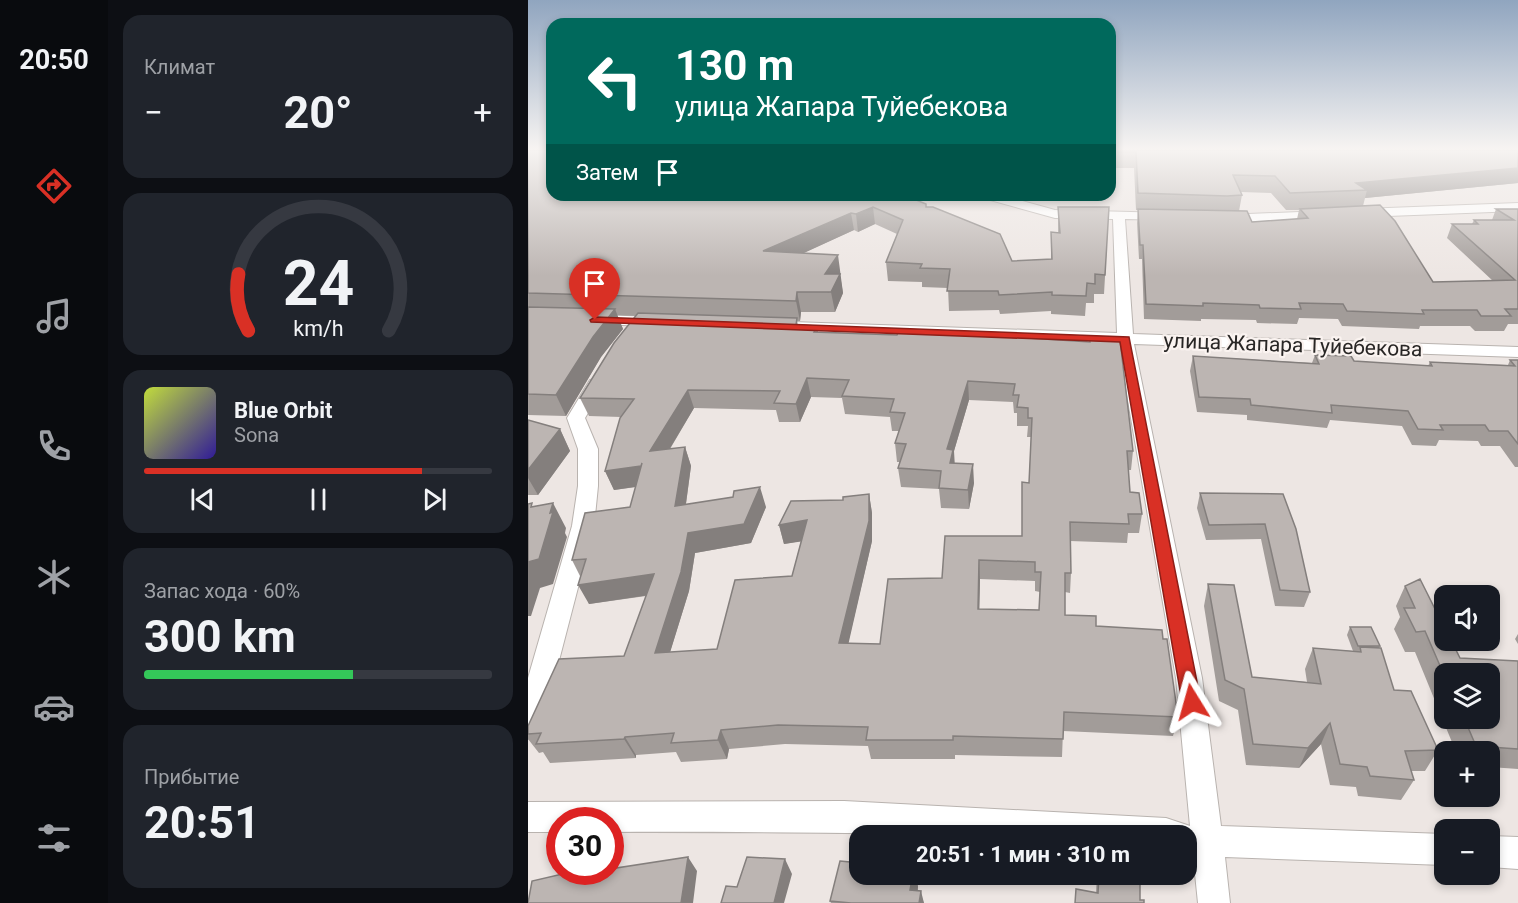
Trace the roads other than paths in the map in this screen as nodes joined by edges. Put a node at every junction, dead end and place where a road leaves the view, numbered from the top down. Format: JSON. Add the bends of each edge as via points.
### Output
{"nodes":[{"id":1,"x":1008,"y":201,"type":"edge"},
{"id":2,"x":1518,"y":207,"type":"edge"},
{"id":3,"x":1173,"y":216,"type":"edge"},
{"id":4,"x":1119,"y":217,"type":"junction"},
{"id":5,"x":1214,"y":218,"type":"edge"},
{"id":6,"x":573,"y":320,"type":"edge"},
{"id":7,"x":640,"y":321,"type":"junction"},
{"id":8,"x":675,"y":322,"type":"edge"},
{"id":9,"x":781,"y":326,"type":"edge"},
{"id":10,"x":625,"y":339,"type":"edge"},
{"id":11,"x":1125,"y":339,"type":"junction"},
{"id":12,"x":1518,"y":352,"type":"edge"},
{"id":13,"x":605,"y":368,"type":"edge"},
{"id":14,"x":528,"y":726,"type":"edge"},
{"id":15,"x":528,"y":817,"type":"edge"},
{"id":16,"x":1014,"y":825,"type":"edge"},
{"id":17,"x":1191,"y":825,"type":"edge"},
{"id":18,"x":1197,"y":838,"type":"edge"},
{"id":19,"x":1434,"y":850,"type":"edge"},
{"id":20,"x":1500,"y":852,"type":"edge"},
{"id":21,"x":1518,"y":853,"type":"edge"},
{"id":22,"x":1197,"y":855,"type":"edge"},
{"id":23,"x":1214,"y":903,"type":"edge"}],
"edges":[{"from":1,"to":4,"type":"street","via":[[1055,214]]},
{"from":2,"to":5,"type":"street"},
{"from":3,"to":4,"type":"street"},
{"from":4,"to":11,"type":"street"},
{"from":6,"to":7,"type":"street"},
{"from":7,"to":8,"type":"street"},
{"from":7,"to":10,"type":"street"},
{"from":9,"to":11,"type":"street","name":"улица Жапара Туйебекова"},
{"from":11,"to":12,"type":"street","name":"улица Жапара Туйебекова"},
{"from":11,"to":17,"type":"street","via":[[1189,678]]},
{"from":13,"to":14,"type":"street","via":[[576,418],[588,449],[584,526]]},
{"from":15,"to":16,"type":"street","via":[[844,816]]},
{"from":18,"to":19,"type":"street"},
{"from":20,"to":21,"type":"street"},
{"from":22,"to":23,"type":"street"}]}
